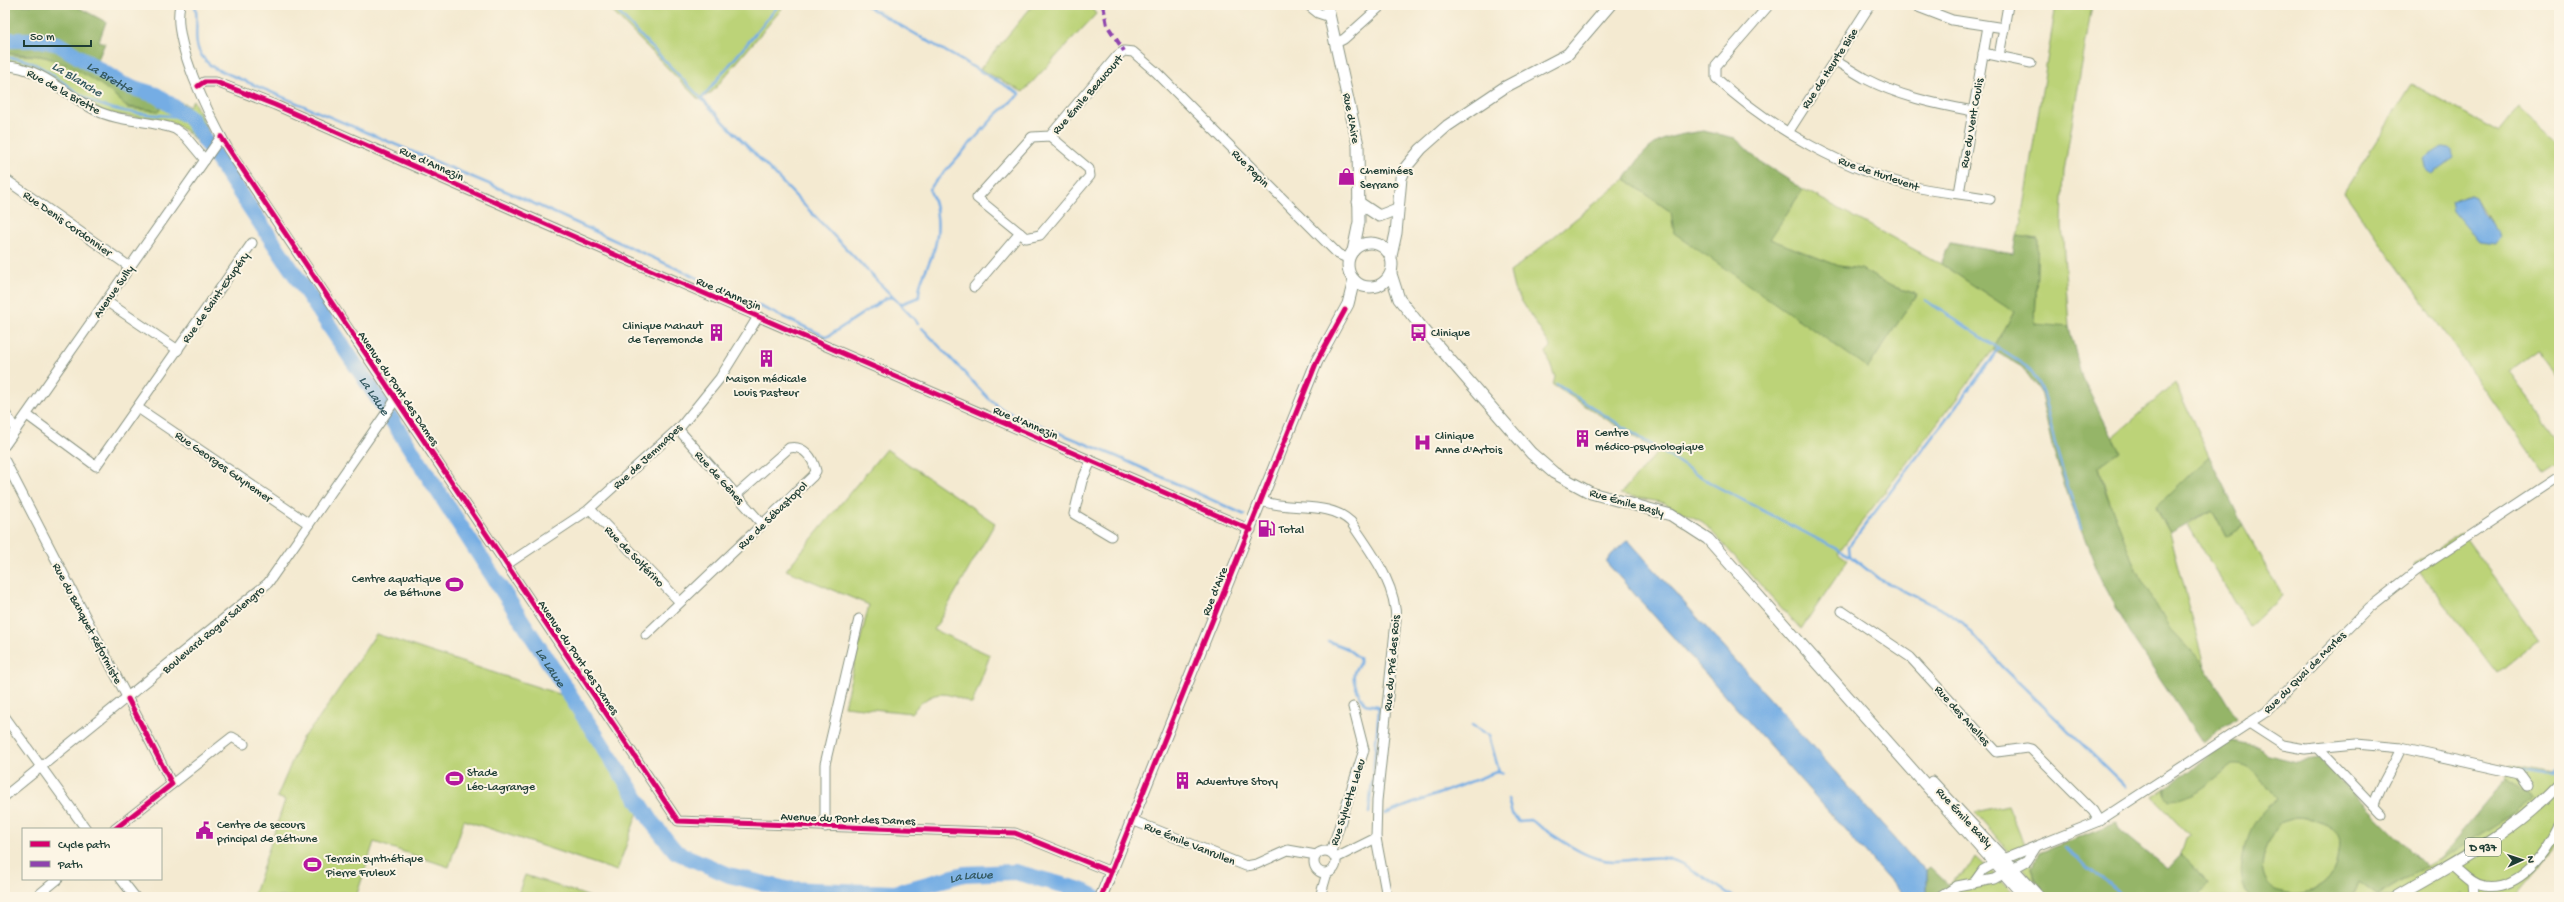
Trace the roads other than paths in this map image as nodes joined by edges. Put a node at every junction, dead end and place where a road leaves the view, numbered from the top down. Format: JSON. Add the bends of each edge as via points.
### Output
{"nodes":[{"id":1,"x":180,"y":5,"type":"edge"},
{"id":2,"x":1308,"y":5,"type":"edge"},
{"id":3,"x":1327,"y":5,"type":"edge"},
{"id":4,"x":1382,"y":5,"type":"edge"},
{"id":5,"x":1610,"y":5,"type":"edge"},
{"id":6,"x":1769,"y":5,"type":"edge"},
{"id":7,"x":1870,"y":5,"type":"edge"},
{"id":8,"x":1913,"y":5,"type":"edge"},
{"id":9,"x":2008,"y":5,"type":"edge"},
{"id":10,"x":1330,"y":17,"type":"junction"},
{"id":11,"x":1988,"y":26,"type":"junction"},
{"id":12,"x":2004,"y":28,"type":"junction"},
{"id":13,"x":1336,"y":43,"type":"junction"},
{"id":14,"x":1124,"y":51,"type":"joint"},
{"id":15,"x":1983,"y":53,"type":"junction"},
{"id":16,"x":1999,"y":56,"type":"junction"},
{"id":17,"x":1834,"y":60,"type":"junction"},
{"id":18,"x":2032,"y":63,"type":"dead end"},
{"id":19,"x":5,"y":66,"type":"edge"},
{"id":20,"x":198,"y":86,"type":"junction"},
{"id":21,"x":1973,"y":111,"type":"junction"},
{"id":22,"x":1789,"y":131,"type":"junction"},
{"id":23,"x":1050,"y":136,"type":"junction"},
{"id":24,"x":219,"y":140,"type":"junction"},
{"id":25,"x":206,"y":159,"type":"junction"},
{"id":26,"x":5,"y":179,"type":"edge"},
{"id":27,"x":1959,"y":193,"type":"junction"},
{"id":28,"x":1990,"y":199,"type":"dead end"},
{"id":29,"x":1358,"y":202,"type":"junction"},
{"id":30,"x":1397,"y":209,"type":"junction"},
{"id":31,"x":1397,"y":221,"type":"junction"},
{"id":32,"x":1359,"y":222,"type":"junction"},
{"id":33,"x":1020,"y":233,"type":"junction"},
{"id":34,"x":252,"y":243,"type":"dead end"},
{"id":35,"x":1374,"y":244,"type":"junction"},
{"id":36,"x":1351,"y":255,"type":"junction"},
{"id":37,"x":1391,"y":256,"type":"junction"},
{"id":38,"x":130,"y":267,"type":"junction"},
{"id":39,"x":1391,"y":274,"type":"junction"},
{"id":40,"x":1354,"y":280,"type":"junction"},
{"id":41,"x":974,"y":287,"type":"dead end"},
{"id":42,"x":1374,"y":287,"type":"junction"},
{"id":43,"x":1399,"y":299,"type":"junction"},
{"id":44,"x":106,"y":301,"type":"junction"},
{"id":45,"x":1348,"y":304,"type":"junction"},
{"id":46,"x":758,"y":317,"type":"junction"},
{"id":47,"x":178,"y":350,"type":"junction"},
{"id":48,"x":394,"y":401,"type":"junction"},
{"id":49,"x":138,"y":408,"type":"junction"},
{"id":50,"x":5,"y":413,"type":"edge"},
{"id":51,"x":27,"y":415,"type":"junction"},
{"id":52,"x":678,"y":429,"type":"junction"},
{"id":53,"x":16,"y":430,"type":"junction"},
{"id":54,"x":5,"y":445,"type":"edge"},
{"id":55,"x":5,"y":461,"type":"edge"},
{"id":56,"x":1091,"y":461,"type":"junction"},
{"id":57,"x":2559,"y":476,"type":"edge"},
{"id":58,"x":736,"y":495,"type":"junction"},
{"id":59,"x":1262,"y":501,"type":"junction"},
{"id":60,"x":590,"y":509,"type":"junction"},
{"id":61,"x":309,"y":524,"type":"junction"},
{"id":62,"x":762,"y":524,"type":"junction"},
{"id":63,"x":1251,"y":530,"type":"junction"},
{"id":64,"x":1111,"y":536,"type":"dead end"},
{"id":65,"x":506,"y":565,"type":"junction"},
{"id":66,"x":680,"y":602,"type":"junction"},
{"id":67,"x":1842,"y":611,"type":"dead end"},
{"id":68,"x":859,"y":619,"type":"dead end"},
{"id":69,"x":646,"y":635,"type":"dead end"},
{"id":70,"x":128,"y":698,"type":"junction"},
{"id":71,"x":1352,"y":707,"type":"dead end"},
{"id":72,"x":5,"y":717,"type":"edge"},
{"id":73,"x":2249,"y":723,"type":"junction"},
{"id":74,"x":1888,"y":740,"type":"junction"},
{"id":75,"x":244,"y":744,"type":"dead end"},
{"id":76,"x":2318,"y":748,"type":"junction"},
{"id":77,"x":2401,"y":748,"type":"junction"},
{"id":78,"x":42,"y":767,"type":"junction"},
{"id":79,"x":172,"y":784,"type":"junction"},
{"id":80,"x":2527,"y":784,"type":"dead end"},
{"id":81,"x":2559,"y":784,"type":"edge"},
{"id":82,"x":5,"y":796,"type":"edge"},
{"id":83,"x":2374,"y":805,"type":"junction"},
{"id":84,"x":2382,"y":815,"type":"dead end"},
{"id":85,"x":1132,"y":820,"type":"junction"},
{"id":86,"x":2099,"y":821,"type":"junction"},
{"id":87,"x":824,"y":827,"type":"junction"},
{"id":88,"x":2559,"y":827,"type":"edge"},
{"id":89,"x":85,"y":828,"type":"edge"},
{"id":90,"x":116,"y":828,"type":"edge"},
{"id":91,"x":1376,"y":838,"type":"junction"},
{"id":92,"x":2036,"y":847,"type":"junction"},
{"id":93,"x":1316,"y":855,"type":"junction"},
{"id":94,"x":1333,"y":855,"type":"junction"},
{"id":95,"x":2004,"y":866,"type":"junction"},
{"id":96,"x":2454,"y":866,"type":"junction"},
{"id":97,"x":1112,"y":872,"type":"junction"},
{"id":98,"x":1327,"y":873,"type":"junction"},
{"id":99,"x":57,"y":880,"type":"edge"},
{"id":100,"x":122,"y":880,"type":"edge"},
{"id":101,"x":2473,"y":882,"type":"junction"},
{"id":102,"x":1973,"y":884,"type":"junction"},
{"id":103,"x":1103,"y":893,"type":"edge"},
{"id":104,"x":36,"y":897,"type":"edge"},
{"id":105,"x":134,"y":897,"type":"edge"},
{"id":106,"x":1320,"y":897,"type":"edge"},
{"id":107,"x":1387,"y":897,"type":"edge"},
{"id":108,"x":1940,"y":897,"type":"edge"},
{"id":109,"x":2025,"y":897,"type":"edge"},
{"id":110,"x":2032,"y":897,"type":"edge"},
{"id":111,"x":2039,"y":897,"type":"edge"},
{"id":112,"x":2396,"y":897,"type":"edge"},
{"id":113,"x":2474,"y":897,"type":"edge"}],
"edges":[{"from":1,"to":20,"type":"street","name":"Avenue du Pont des Dames","via":[[180,33]]},
{"from":2,"to":10,"type":"street","via":[[1318,13]]},
{"from":3,"to":10,"type":"main road","name":"Rue d'Aire"},
{"from":4,"to":13,"type":"street","via":[[1344,39]]},
{"from":5,"to":30,"type":"main road","via":[[1568,54],[1505,87],[1447,126],[1422,149],[1406,167],[1401,178]]},
{"from":6,"to":22,"type":"street","name":"Rue de Hurlevent","via":[[1716,66],[1716,78],[1737,97]]},
{"from":7,"to":17,"type":"street","name":"Rue de Heurte Bise"},
{"from":8,"to":11,"type":"street","via":[[1952,20]]},
{"from":9,"to":12,"type":"street"},
{"from":10,"to":13,"type":"main road","name":"Rue d'Aire"},
{"from":11,"to":12,"type":"street"},
{"from":11,"to":15,"type":"street","name":"Rue du Vent Coulis"},
{"from":12,"to":16,"type":"street"},
{"from":13,"to":29,"type":"main road","name":"Rue d'Aire","via":[[1358,145]]},
{"from":14,"to":23,"type":"street","name":"Rue Émile Beaucourt"},
{"from":14,"to":36,"type":"street","name":"Rue Pepin","via":[[1133,52],[1156,72],[1338,254]]},
{"from":15,"to":16,"type":"street"},
{"from":15,"to":21,"type":"street","name":"Rue du Vent Coulis"},
{"from":16,"to":18,"type":"street"},
{"from":17,"to":21,"type":"street","via":[[1864,78],[1903,94],[1933,104]]},
{"from":17,"to":22,"type":"street","name":"Rue de Heurte Bise"},
{"from":19,"to":25,"type":"street","name":"Rue de la Brette","via":[[41,76],[101,112],[175,129]]},
{"from":20,"to":24,"type":"street","name":"Avenue du Pont des Dames"},
{"from":20,"to":46,"type":"street","name":"Rue d'Annezin","via":[[204,82],[216,82],[275,105]]},
{"from":21,"to":27,"type":"street","name":"Rue du Vent Coulis"},
{"from":22,"to":27,"type":"street","name":"Rue de Hurlevent","via":[[1835,158],[1875,174],[1921,188]]},
{"from":23,"to":33,"type":"street","name":"Rue Émile Beaucourt","via":[[1032,137],[977,198]]},
{"from":23,"to":33,"type":"street","name":"Rue Émile Beaucourt","via":[[1089,169],[1090,176],[1040,235],[1026,238]]},
{"from":24,"to":25,"type":"street","name":"Avenue Sully"},
{"from":24,"to":48,"type":"street","name":"Avenue du Pont des Dames"},
{"from":25,"to":38,"type":"street","name":"Avenue Sully"},
{"from":26,"to":38,"type":"street","name":"Rue Denis Cordonnier"},
{"from":27,"to":28,"type":"street","name":"Rue de Hurlevent"},
{"from":29,"to":30,"type":"main road","via":[[1379,216]]},
{"from":29,"to":32,"type":"main road","name":"Rue d'Aire"},
{"from":30,"to":31,"type":"main road"},
{"from":31,"to":35,"type":"main road"},
{"from":31,"to":37,"type":"main road"},
{"from":32,"to":35,"type":"main road"},
{"from":32,"to":36,"type":"main road"},
{"from":33,"to":41,"type":"street"},
{"from":34,"to":47,"type":"street","name":"Rue de Saint-Exupéry"},
{"from":35,"to":36,"type":"main road"},
{"from":35,"to":37,"type":"main road"},
{"from":36,"to":40,"type":"main road","via":[[1349,272]]},
{"from":37,"to":39,"type":"main road"},
{"from":38,"to":44,"type":"street","name":"Avenue Sully"},
{"from":39,"to":42,"type":"main road"},
{"from":39,"to":43,"type":"main road","name":"Rue Émile Basly"},
{"from":40,"to":42,"type":"main road"},
{"from":40,"to":45,"type":"main road","name":"Rue d'Aire"},
{"from":42,"to":43,"type":"main road","name":"Rue Émile Basly"},
{"from":42,"to":45,"type":"main road","name":"Rue d'Aire"},
{"from":43,"to":74,"type":"main road","name":"Rue Émile Basly","via":[[1531,453],[1554,472],[1591,493],[1671,515],[1708,539]]},
{"from":44,"to":47,"type":"street"},
{"from":44,"to":51,"type":"street","name":"Avenue Sully"},
{"from":45,"to":59,"type":"main road","name":"Rue d'Aire","via":[[1317,361]]},
{"from":46,"to":52,"type":"street","name":"Rue de Jemmapes","via":[[720,378]]},
{"from":46,"to":56,"type":"street","name":"Rue d'Annezin"},
{"from":47,"to":49,"type":"street","name":"Rue de Saint-Exupéry"},
{"from":48,"to":61,"type":"street","name":"Boulevard Roger Salengro"},
{"from":48,"to":65,"type":"street","name":"Avenue du Pont des Dames"},
{"from":49,"to":51,"type":"street","name":"Rue de Saint-Exupéry","via":[[96,466]]},
{"from":49,"to":61,"type":"street","name":"Rue Georges Guynemer"},
{"from":50,"to":53,"type":"street"},
{"from":51,"to":53,"type":"street","name":"Avenue Sully"},
{"from":52,"to":58,"type":"street","name":"Rue de Gênes"},
{"from":52,"to":60,"type":"street","name":"Rue de Jemmapes"},
{"from":53,"to":54,"type":"street","name":"Avenue Sully"},
{"from":55,"to":70,"type":"street","name":"Rue du Banquet Réformiste"},
{"from":56,"to":63,"type":"street","name":"Rue d'Annezin"},
{"from":56,"to":64,"type":"street","via":[[1082,481],[1074,514]]},
{"from":57,"to":73,"type":"street","name":"Rue du Quai de Marles","via":[[2416,571],[2369,608],[2275,703]]},
{"from":58,"to":62,"type":"street","name":"Rue de Gênes"},
{"from":58,"to":62,"type":"street","name":"Rue de Sébastopol","via":[[789,448],[802,449],[809,456],[816,471],[813,476]]},
{"from":59,"to":63,"type":"main road","name":"Rue d'Aire"},
{"from":59,"to":91,"type":"street","name":"Rue du Pré des Rois","via":[[1273,505],[1328,510],[1343,514],[1351,522],[1394,596],[1396,621],[1377,801]]},
{"from":60,"to":65,"type":"street","name":"Rue de Jemmapes"},
{"from":60,"to":66,"type":"street","name":"Rue de Solférino"},
{"from":61,"to":70,"type":"street","name":"Boulevard Roger Salengro","via":[[268,583]]},
{"from":62,"to":66,"type":"street","name":"Rue de Sébastopol"},
{"from":63,"to":85,"type":"main road","name":"Rue d'Aire"},
{"from":65,"to":87,"type":"street","name":"Avenue du Pont des Dames","via":[[678,820]]},
{"from":66,"to":69,"type":"street","name":"Rue de Sébastopol"},
{"from":67,"to":86,"type":"street","name":"Rue des Anelles","via":[[1910,657],[1997,752],[2031,749],[2093,811]]},
{"from":68,"to":87,"type":"street","via":[[825,764]]},
{"from":70,"to":78,"type":"street","name":"Boulevard Roger Salengro"},
{"from":70,"to":79,"type":"street","name":"Rue du Banquet Réformiste"},
{"from":71,"to":94,"type":"street","name":"Rue Sylvette Leleu","via":[[1364,750]]},
{"from":72,"to":78,"type":"street"},
{"from":73,"to":76,"type":"street","via":[[2283,745],[2305,749]]},
{"from":73,"to":86,"type":"street","name":"Rue du Quai de Marles"},
{"from":74,"to":95,"type":"main road","name":"Rue Émile Basly","via":[[1916,765]]},
{"from":74,"to":95,"type":"main road","name":"Rue Émile Basly","via":[[1974,841]]},
{"from":75,"to":79,"type":"street","via":[[232,737]]},
{"from":76,"to":77,"type":"street","via":[[2356,744]]},
{"from":76,"to":83,"type":"street"},
{"from":77,"to":80,"type":"street","via":[[2519,774]]},
{"from":77,"to":83,"type":"street"},
{"from":78,"to":82,"type":"street","name":"Boulevard Roger Salengro"},
{"from":78,"to":89,"type":"street"},
{"from":79,"to":90,"type":"street"},
{"from":81,"to":96,"type":"main road","number":"D 937","via":[[2537,807],[2512,827]]},
{"from":83,"to":84,"type":"street"},
{"from":85,"to":93,"type":"street","name":"Rue Émile Vanrullen","via":[[1246,866],[1257,864],[1288,850]]},
{"from":85,"to":97,"type":"main road","name":"Rue d'Aire"},
{"from":86,"to":92,"type":"street","name":"Rue du Quai de Marles"},
{"from":87,"to":97,"type":"street","name":"Avenue du Pont des Dames","via":[[1014,833]]},
{"from":88,"to":101,"type":"street","via":[[2546,851],[2530,870],[2515,880],[2485,886]]},
{"from":91,"to":94,"type":"street"},
{"from":91,"to":107,"type":"street","name":"Rue du Pré des Rois"},
{"from":92,"to":95,"type":"street","name":"Rue du Quai de Marles"},
{"from":92,"to":95,"type":"street","via":[[2027,861]]},
{"from":93,"to":94,"type":"street","via":[[1324,850]]},
{"from":93,"to":98,"type":"street","via":[[1316,869]]},
{"from":94,"to":98,"type":"street","via":[[1335,867]]},
{"from":95,"to":102,"type":"street","via":[[1994,879]]},
{"from":95,"to":102,"type":"street","via":[[1983,870]]},
{"from":95,"to":109,"type":"main road","name":"Rue Émile Basly"},
{"from":95,"to":110,"type":"street"},
{"from":95,"to":111,"type":"main road","name":"Rue Émile Basly"},
{"from":96,"to":101,"type":"street"},
{"from":96,"to":112,"type":"main road","number":"D 937"},
{"from":97,"to":103,"type":"main road","name":"Rue d'Aire"},
{"from":98,"to":106,"type":"street"},
{"from":99,"to":104,"type":"street"},
{"from":100,"to":105,"type":"street"},
{"from":101,"to":113,"type":"street"},
{"from":102,"to":108,"type":"street","via":[[1953,887]]}]}
